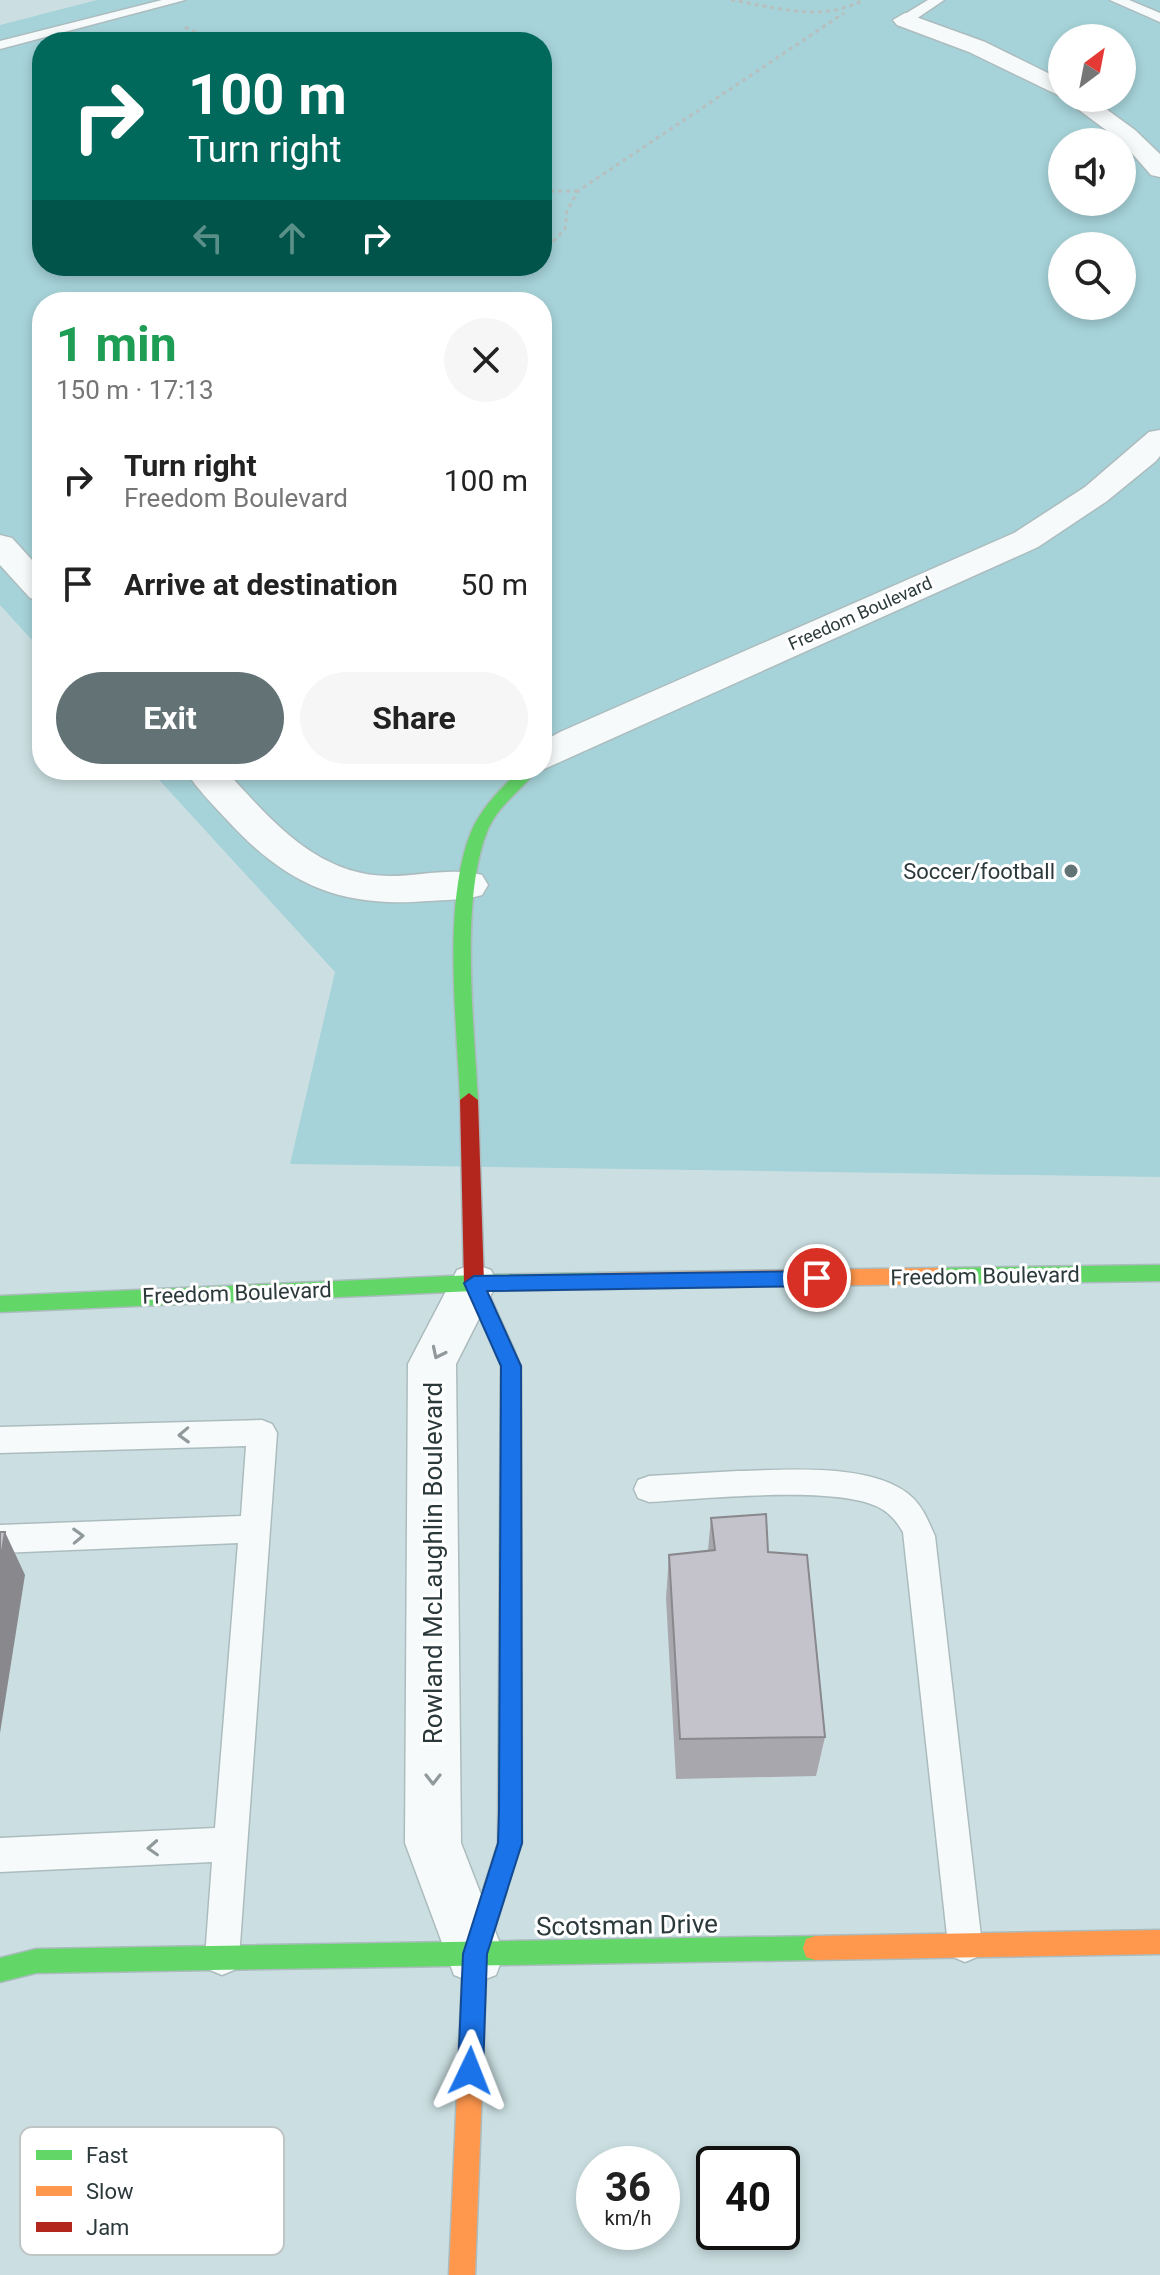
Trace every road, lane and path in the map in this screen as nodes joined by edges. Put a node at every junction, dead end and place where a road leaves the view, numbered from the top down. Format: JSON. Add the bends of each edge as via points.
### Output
{"nodes":[{"id":1,"x":178,"y":0,"type":"edge"},
{"id":2,"x":731,"y":0,"type":"edge"},
{"id":3,"x":863,"y":0,"type":"edge"},
{"id":4,"x":937,"y":0,"type":"edge"},
{"id":5,"x":1117,"y":0,"type":"edge"},
{"id":6,"x":844,"y":13,"type":"junction"},
{"id":7,"x":1160,"y":18,"type":"edge"},
{"id":8,"x":905,"y":20,"type":"joint"},
{"id":9,"x":51,"y":32,"type":"edge"},
{"id":10,"x":32,"y":37,"type":"edge"},
{"id":11,"x":0,"y":45,"type":"edge"},
{"id":12,"x":1048,"y":83,"type":"edge"},
{"id":13,"x":1094,"y":112,"type":"edge"},
{"id":14,"x":1160,"y":169,"type":"edge"},
{"id":15,"x":552,"y":191,"type":"edge"},
{"id":16,"x":578,"y":191,"type":"junction"},
{"id":17,"x":552,"y":243,"type":"edge"},
{"id":18,"x":1160,"y":439,"type":"edge"},
{"id":19,"x":5,"y":558,"type":"edge"},
{"id":20,"x":32,"y":582,"type":"edge"},
{"id":21,"x":552,"y":752,"type":"edge"},
{"id":22,"x":213,"y":780,"type":"edge"},
{"id":23,"x":519,"y":780,"type":"edge"},
{"id":24,"x":468,"y":885,"type":"junction"},
{"id":25,"x":1160,"y":1273,"type":"edge"},
{"id":26,"x":474,"y":1283,"type":"junction"},
{"id":27,"x":0,"y":1304,"type":"edge"},
{"id":28,"x":0,"y":1440,"type":"edge"},
{"id":29,"x":649,"y":1489,"type":"dead end"},
{"id":30,"x":255,"y":1529,"type":"junction"},
{"id":31,"x":0,"y":1539,"type":"edge"},
{"id":32,"x":231,"y":1844,"type":"junction"},
{"id":33,"x":0,"y":1855,"type":"edge"},
{"id":34,"x":1160,"y":1942,"type":"edge"},
{"id":35,"x":965,"y":1945,"type":"junction"},
{"id":36,"x":475,"y":1954,"type":"junction"},
{"id":37,"x":222,"y":1958,"type":"junction"},
{"id":38,"x":0,"y":1970,"type":"edge"},
{"id":39,"x":462,"y":2275,"type":"edge"}],
"edges":[{"from":1,"to":9,"type":"lane"},
{"from":2,"to":6,"type":"path","via":[[798,12]]},
{"from":3,"to":6,"type":"path"},
{"from":4,"to":8,"type":"lane"},
{"from":5,"to":7,"type":"lane"},
{"from":6,"to":16,"type":"path"},
{"from":8,"to":12,"type":"street","via":[[977,47]]},
{"from":10,"to":11,"type":"lane"},
{"from":13,"to":14,"type":"street"},
{"from":15,"to":16,"type":"path"},
{"from":16,"to":17,"type":"path","via":[[565,229]]},
{"from":18,"to":21,"type":"street","name":"Freedom Boulevard","via":[[1077,510],[1026,540]]},
{"from":19,"to":20,"type":"street"},
{"from":22,"to":24,"type":"street","via":[[278,851],[327,881],[365,889]]},
{"from":23,"to":24,"type":"main road","via":[[495,803],[478,834]]},
{"from":24,"to":26,"type":"main road","via":[[465,975]]},
{"from":25,"to":26,"type":"main road","name":"Freedom Boulevard"},
{"from":26,"to":27,"type":"main road","name":"Freedom Boulevard"},
{"from":26,"to":36,"type":"main road","name":"Rowland McLaughlin Boulevard","via":[[511,1366],[510,1843]]},
{"from":26,"to":36,"type":"street","name":"Rowland McLaughlin Boulevard","one_way":true,"via":[[432,1364],[432,1380],[433,1843]]},
{"from":30,"to":28,"type":"lane","one_way":true,"via":[[262,1433]]},
{"from":29,"to":35,"type":"lane","via":[[851,1484],[888,1496],[910,1512],[920,1536]]},
{"from":31,"to":30,"type":"lane","one_way":true},
{"from":30,"to":32,"type":"lane"},
{"from":32,"to":33,"type":"lane","one_way":true},
{"from":32,"to":37,"type":"lane"},
{"from":34,"to":35,"type":"main road","name":"Scotsman Drive"},
{"from":35,"to":36,"type":"main road","name":"Scotsman Drive"},
{"from":36,"to":37,"type":"main road","name":"Scotsman Drive"},
{"from":36,"to":39,"type":"main road","name":"Rowland McLaughlin Boulevard"},
{"from":37,"to":38,"type":"main road","name":"Scotsman Drive","via":[[36,1961]]}]}
